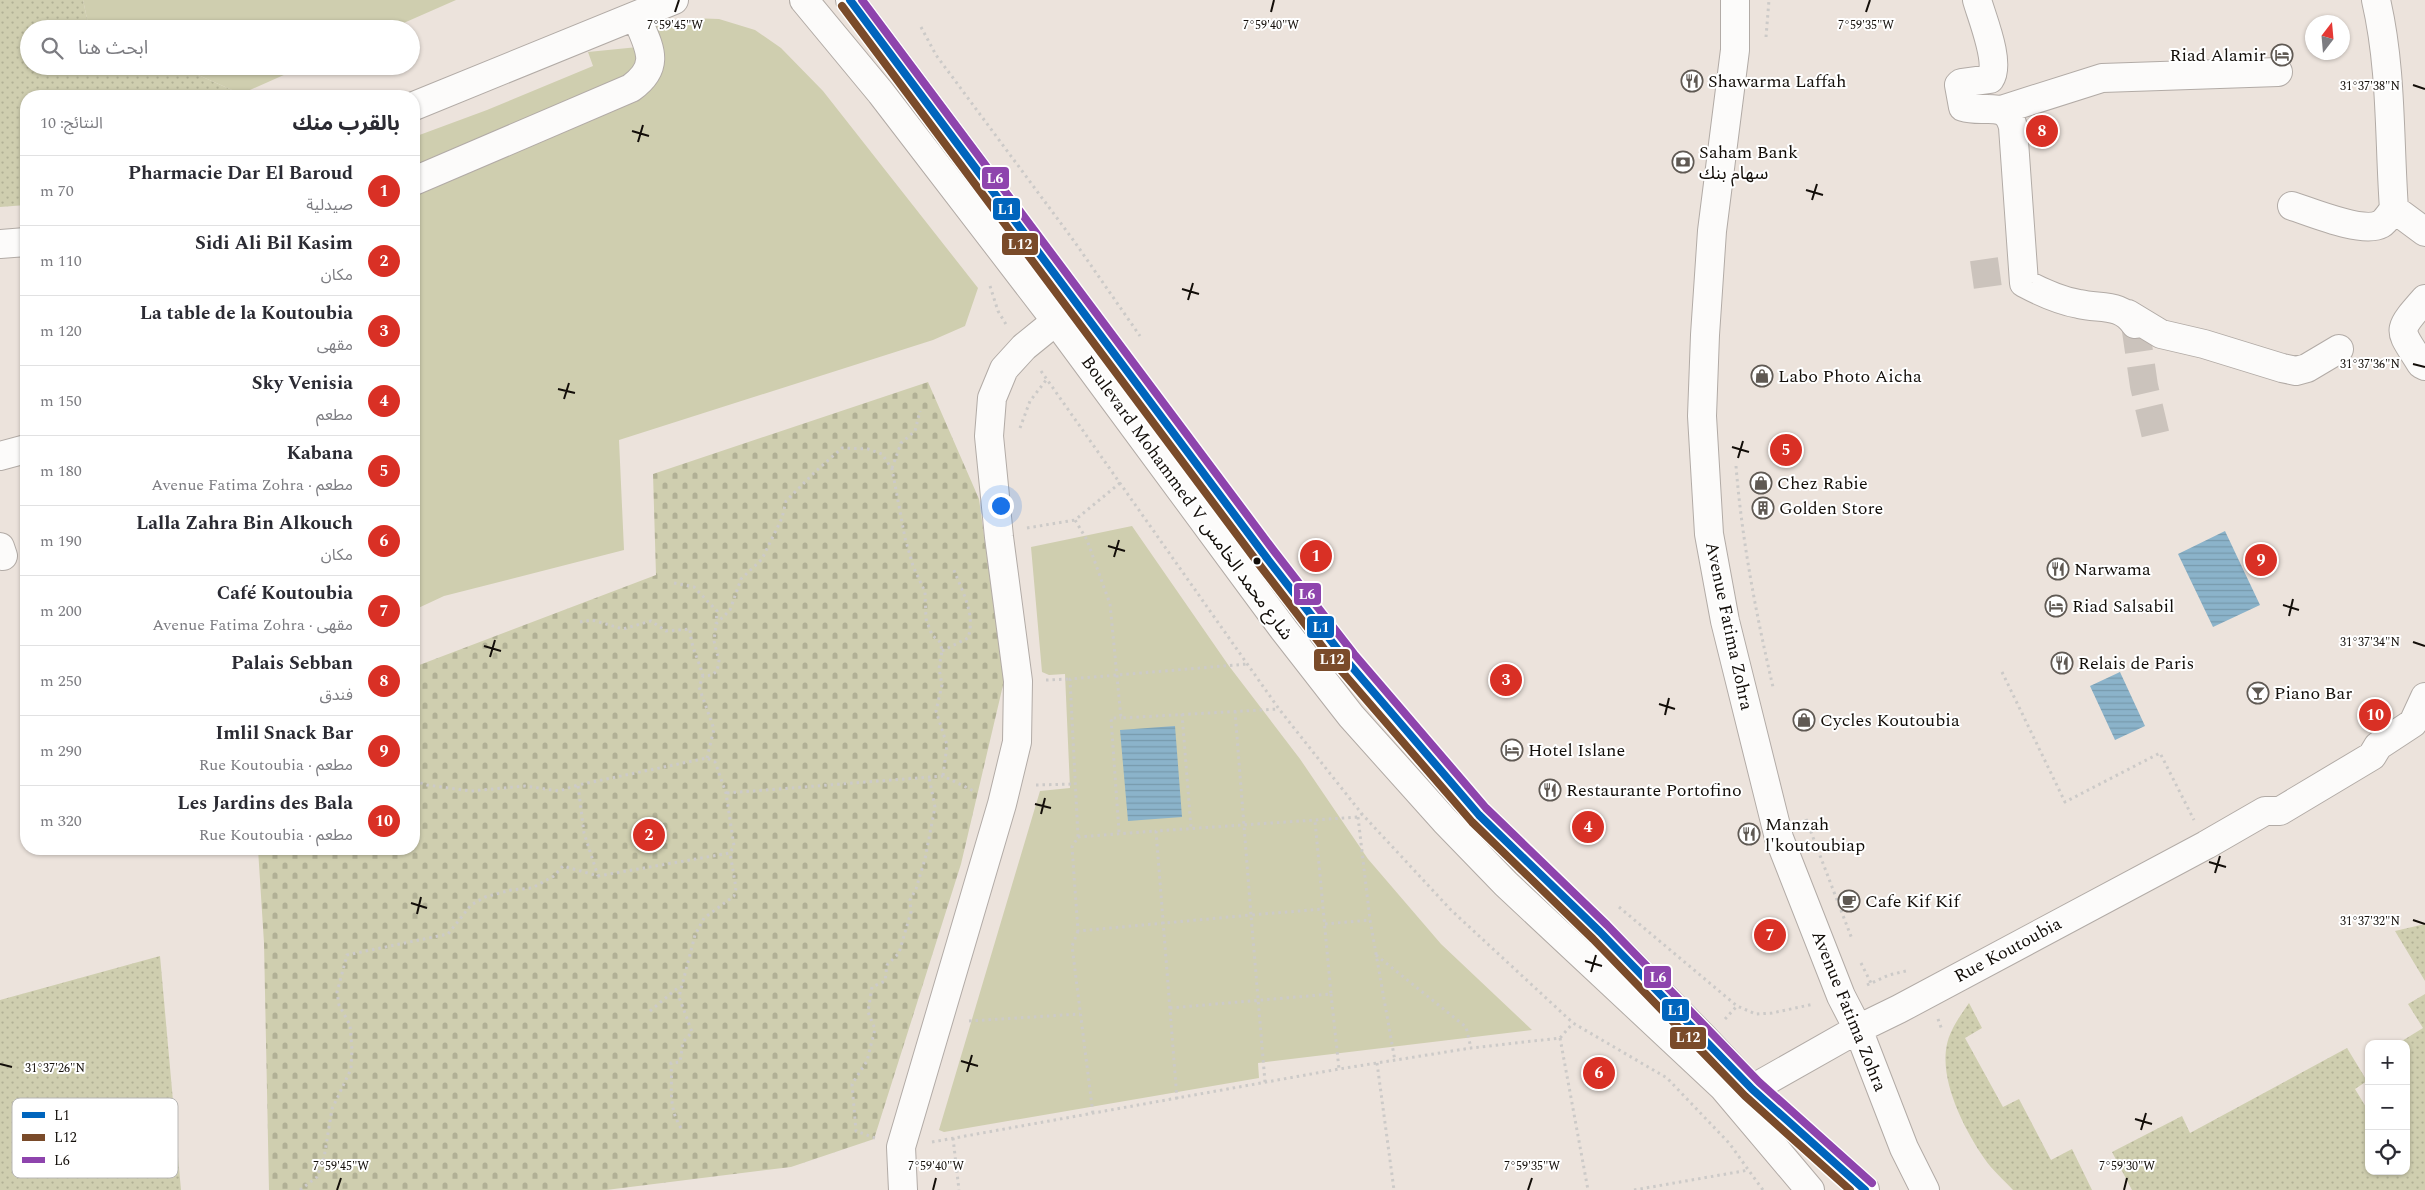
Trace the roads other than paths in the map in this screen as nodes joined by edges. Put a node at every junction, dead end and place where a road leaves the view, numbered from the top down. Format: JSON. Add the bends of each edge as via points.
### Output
{"nodes":[{"id":1,"x":674,"y":0,"type":"edge"},
{"id":2,"x":804,"y":0,"type":"edge"},
{"id":3,"x":850,"y":0,"type":"edge"},
{"id":4,"x":1736,"y":0,"type":"edge"},
{"id":5,"x":1977,"y":0,"type":"edge"},
{"id":6,"x":2376,"y":0,"type":"edge"},
{"id":7,"x":636,"y":16,"type":"junction"},
{"id":8,"x":2278,"y":72,"type":"dead end"},
{"id":9,"x":420,"y":104,"type":"edge"},
{"id":10,"x":2001,"y":110,"type":"junction"},
{"id":11,"x":420,"y":178,"type":"edge"},
{"id":12,"x":2292,"y":206,"type":"dead end"},
{"id":13,"x":2394,"y":209,"type":"junction"},
{"id":14,"x":2425,"y":232,"type":"edge"},
{"id":15,"x":20,"y":242,"type":"edge"},
{"id":16,"x":0,"y":244,"type":"edge"},
{"id":17,"x":2425,"y":299,"type":"edge"},
{"id":18,"x":1056,"y":321,"type":"junction"},
{"id":19,"x":2339,"y":349,"type":"dead end"},
{"id":20,"x":2425,"y":366,"type":"edge"},
{"id":21,"x":20,"y":451,"type":"edge"},
{"id":22,"x":0,"y":456,"type":"edge"},
{"id":23,"x":2425,"y":697,"type":"edge"},
{"id":24,"x":1858,"y":1029,"type":"junction"},
{"id":25,"x":1752,"y":1089,"type":"junction"},
{"id":26,"x":1808,"y":1188,"type":"edge"},
{"id":27,"x":903,"y":1190,"type":"edge"},
{"id":28,"x":1865,"y":1190,"type":"edge"},
{"id":29,"x":1925,"y":1190,"type":"edge"}],
"edges":[{"from":1,"to":7,"type":"main road"},
{"from":2,"to":18,"type":"main road","name":"Boulevard Mohammed V شارع محمد الخامس","via":[[881,93]]},
{"from":3,"to":25,"type":"main road","name":"Boulevard Mohammed V شارع محمد الخامس","via":[[1346,660],[1479,815],[1600,932]]},
{"from":4,"to":24,"type":"main road","name":"Avenue Fatima Zohra","via":[[1735,50],[1712,231],[1705,335],[1702,416],[1710,534],[1725,621],[1779,838]]},
{"from":5,"to":10,"type":"main road","via":[[1993,55],[1994,72],[1990,78],[1961,83],[1960,97],[1963,107]]},
{"from":6,"to":13,"type":"main road","via":[[2384,31]]},
{"from":7,"to":9,"type":"main road"},
{"from":7,"to":11,"type":"main road","via":[[651,63],[645,78],[631,88]]},
{"from":8,"to":10,"type":"main road","via":[[2102,78]]},
{"from":10,"to":19,"type":"main road","via":[[2010,116],[2013,127],[2024,283],[2077,304],[2108,307],[2161,334],[2296,371],[2308,368]]},
{"from":12,"to":13,"type":"main road","via":[[2349,224],[2371,227],[2380,224]]},
{"from":13,"to":14,"type":"main road"},
{"from":15,"to":16,"type":"main road"},
{"from":17,"to":20,"type":"main road","via":[[2407,319],[2403,329],[2403,338]]},
{"from":18,"to":26,"type":"main road","name":"Boulevard Mohammed V شارع محمد الخامس","via":[[1351,716],[1506,884],[1723,1087]]},
{"from":18,"to":27,"type":"main road","via":[[1024,347],[1004,369],[992,398],[989,436],[1018,681],[1017,742],[1002,804],[901,1147]]},
{"from":21,"to":22,"type":"main road"},
{"from":23,"to":24,"type":"main road","name":"Rue Koutoubia","via":[[2414,724],[2378,746],[2361,743],[2270,796],[2265,811],[2206,845]]},
{"from":24,"to":25,"type":"main road","name":"Rue Koutoubia"},
{"from":24,"to":29,"type":"main road","name":"Avenue Fatima Zohra","via":[[1904,1148]]},
{"from":25,"to":28,"type":"main road","name":"Boulevard Mohammed V شارع محمد الخامس"}]}
